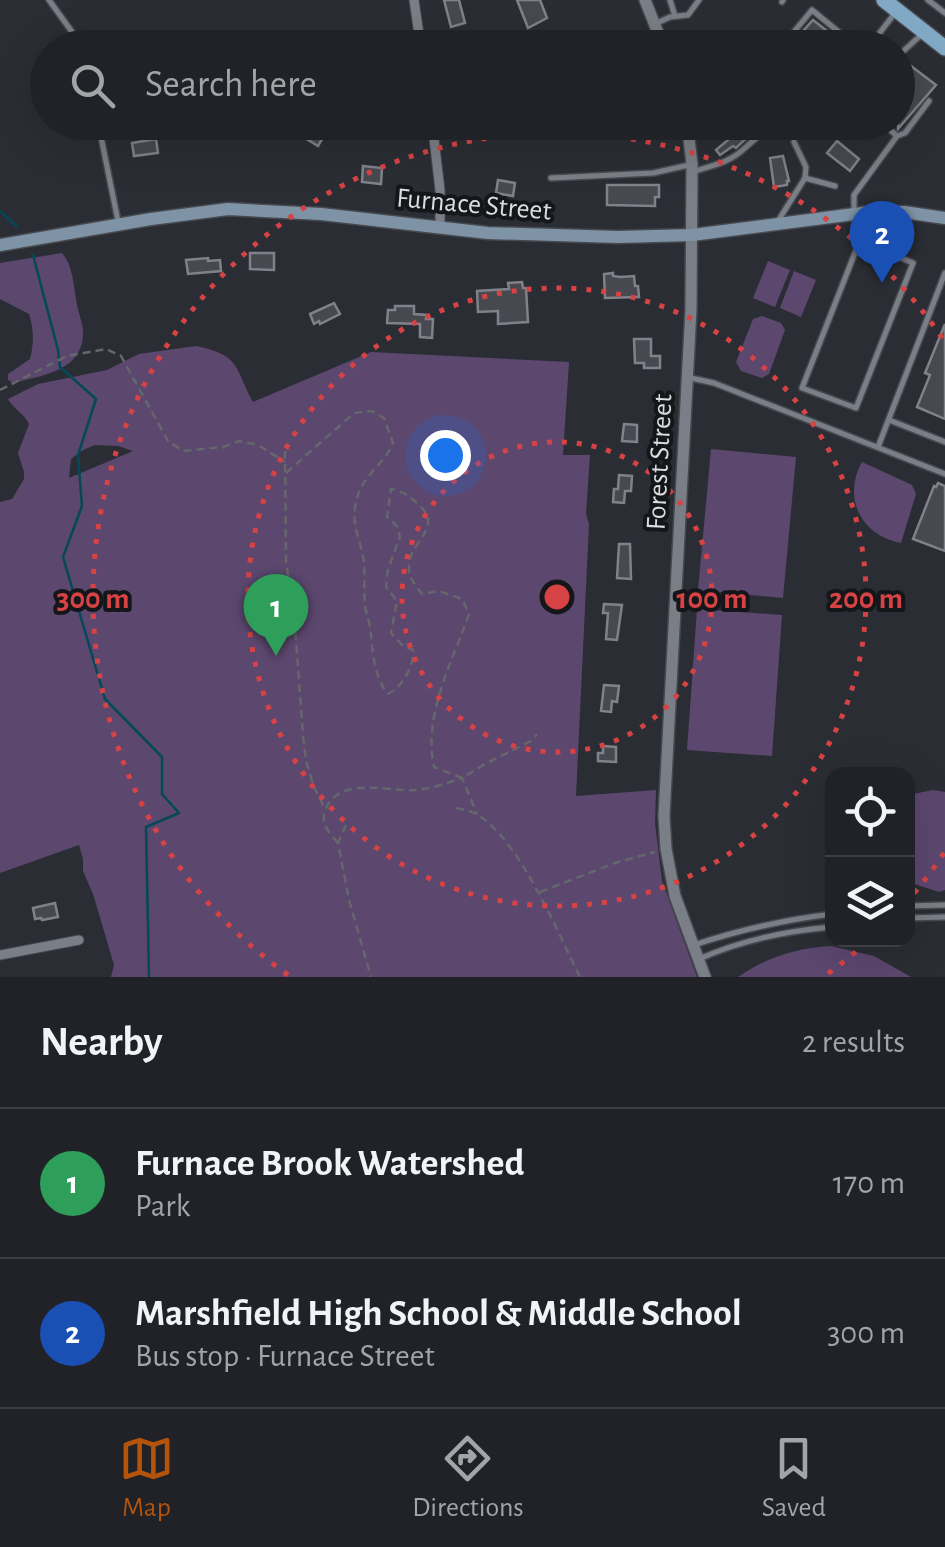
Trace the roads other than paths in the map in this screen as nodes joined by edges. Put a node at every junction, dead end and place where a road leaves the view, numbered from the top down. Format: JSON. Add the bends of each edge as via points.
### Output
{"nodes":[{"id":1,"x":49,"y":0,"type":"edge"},
{"id":2,"x":414,"y":0,"type":"edge"},
{"id":3,"x":645,"y":0,"type":"edge"},
{"id":4,"x":670,"y":0,"type":"edge"},
{"id":5,"x":699,"y":0,"type":"edge"},
{"id":6,"x":928,"y":0,"type":"edge"},
{"id":7,"x":890,"y":5,"type":"edge"},
{"id":8,"x":945,"y":13,"type":"edge"},
{"id":9,"x":674,"y":16,"type":"junction"},
{"id":10,"x":654,"y":24,"type":"junction"},
{"id":11,"x":71,"y":30,"type":"edge"},
{"id":12,"x":418,"y":30,"type":"edge"},
{"id":13,"x":656,"y":30,"type":"edge"},
{"id":14,"x":795,"y":30,"type":"edge"},
{"id":15,"x":836,"y":30,"type":"edge"},
{"id":16,"x":876,"y":30,"type":"edge"},
{"id":17,"x":924,"y":32,"type":"junction"},
{"id":18,"x":915,"y":40,"type":"edge"},
{"id":19,"x":945,"y":48,"type":"edge"},
{"id":20,"x":929,"y":100,"type":"dead end"},
{"id":21,"x":915,"y":119,"type":"edge"},
{"id":22,"x":102,"y":140,"type":"edge"},
{"id":23,"x":434,"y":140,"type":"edge"},
{"id":24,"x":688,"y":140,"type":"edge"},
{"id":25,"x":755,"y":140,"type":"edge"},
{"id":26,"x":894,"y":140,"type":"edge"},
{"id":27,"x":794,"y":142,"type":"dead end"},
{"id":28,"x":692,"y":168,"type":"junction"},
{"id":29,"x":550,"y":178,"type":"dead end"},
{"id":30,"x":805,"y":178,"type":"junction"},
{"id":31,"x":836,"y":186,"type":"dead end"},
{"id":32,"x":856,"y":213,"type":"junction"},
{"id":33,"x":945,"y":218,"type":"edge"},
{"id":34,"x":118,"y":224,"type":"junction"},
{"id":35,"x":776,"y":224,"type":"junction"},
{"id":36,"x":440,"y":228,"type":"junction"},
{"id":37,"x":692,"y":236,"type":"junction"},
{"id":38,"x":860,"y":240,"type":"junction"},
{"id":39,"x":0,"y":244,"type":"edge"},
{"id":40,"x":944,"y":278,"type":"edge"},
{"id":41,"x":688,"y":377,"type":"junction"},
{"id":42,"x":888,"y":420,"type":"junction"},
{"id":43,"x":945,"y":442,"type":"edge"},
{"id":44,"x":878,"y":448,"type":"junction"},
{"id":45,"x":945,"y":474,"type":"edge"},
{"id":46,"x":945,"y":904,"type":"edge"},
{"id":47,"x":915,"y":906,"type":"edge"},
{"id":48,"x":825,"y":915,"type":"edge"},
{"id":49,"x":945,"y":917,"type":"edge"},
{"id":50,"x":915,"y":918,"type":"edge"},
{"id":51,"x":825,"y":928,"type":"edge"},
{"id":52,"x":79,"y":940,"type":"dead end"},
{"id":53,"x":694,"y":945,"type":"junction"},
{"id":54,"x":0,"y":955,"type":"edge"},
{"id":55,"x":699,"y":959,"type":"junction"},
{"id":56,"x":705,"y":977,"type":"edge"}],
"edges":[{"from":1,"to":11,"type":"lane"},
{"from":2,"to":12,"type":"street"},
{"from":3,"to":10,"type":"street"},
{"from":4,"to":9,"type":"lane"},
{"from":5,"to":9,"type":"lane","via":[[688,14]]},
{"from":6,"to":8,"type":"lane"},
{"from":7,"to":16,"type":"lane"},
{"from":7,"to":17,"type":"main road"},
{"from":9,"to":10,"type":"lane"},
{"from":10,"to":13,"type":"street"},
{"from":14,"to":15,"type":"lane","via":[[812,10]]},
{"from":17,"to":18,"type":"lane"},
{"from":17,"to":19,"type":"main road"},
{"from":20,"to":21,"type":"lane"},
{"from":22,"to":34,"type":"lane"},
{"from":23,"to":36,"type":"street"},
{"from":24,"to":28,"type":"street","name":"Forest Street"},
{"from":25,"to":28,"type":"lane","via":[[737,157]]},
{"from":26,"to":32,"type":"lane","via":[[854,195]]},
{"from":27,"to":30,"type":"lane"},
{"from":28,"to":29,"type":"lane"},
{"from":28,"to":37,"type":"street","name":"Forest Street"},
{"from":30,"to":31,"type":"lane"},
{"from":30,"to":35,"type":"lane"},
{"from":32,"to":33,"type":"main road","name":"Furnace Street"},
{"from":32,"to":35,"type":"main road","name":"Furnace Street"},
{"from":32,"to":38,"type":"lane"},
{"from":34,"to":36,"type":"main road","name":"Furnace Street","via":[[246,209]]},
{"from":34,"to":39,"type":"main road","name":"Furnace Street"},
{"from":35,"to":37,"type":"main road","name":"Furnace Street"},
{"from":36,"to":37,"type":"main road","name":"Furnace Street"},
{"from":37,"to":41,"type":"street","name":"Forest Street"},
{"from":38,"to":38,"type":"lane","via":[[802,388],[856,408],[913,263]]},
{"from":40,"to":42,"type":"lane"},
{"from":41,"to":44,"type":"lane"},
{"from":41,"to":53,"type":"street","name":"Forest Street","via":[[665,767],[666,849]]},
{"from":42,"to":43,"type":"lane"},
{"from":42,"to":44,"type":"lane"},
{"from":44,"to":45,"type":"lane"},
{"from":46,"to":47,"type":"lane"},
{"from":48,"to":53,"type":"lane","via":[[776,921]]},
{"from":49,"to":50,"type":"lane"},
{"from":51,"to":55,"type":"lane","via":[[759,937]]},
{"from":52,"to":54,"type":"street"},
{"from":53,"to":55,"type":"street","name":"Forest Street"},
{"from":55,"to":56,"type":"street","name":"Forest Street"}]}
